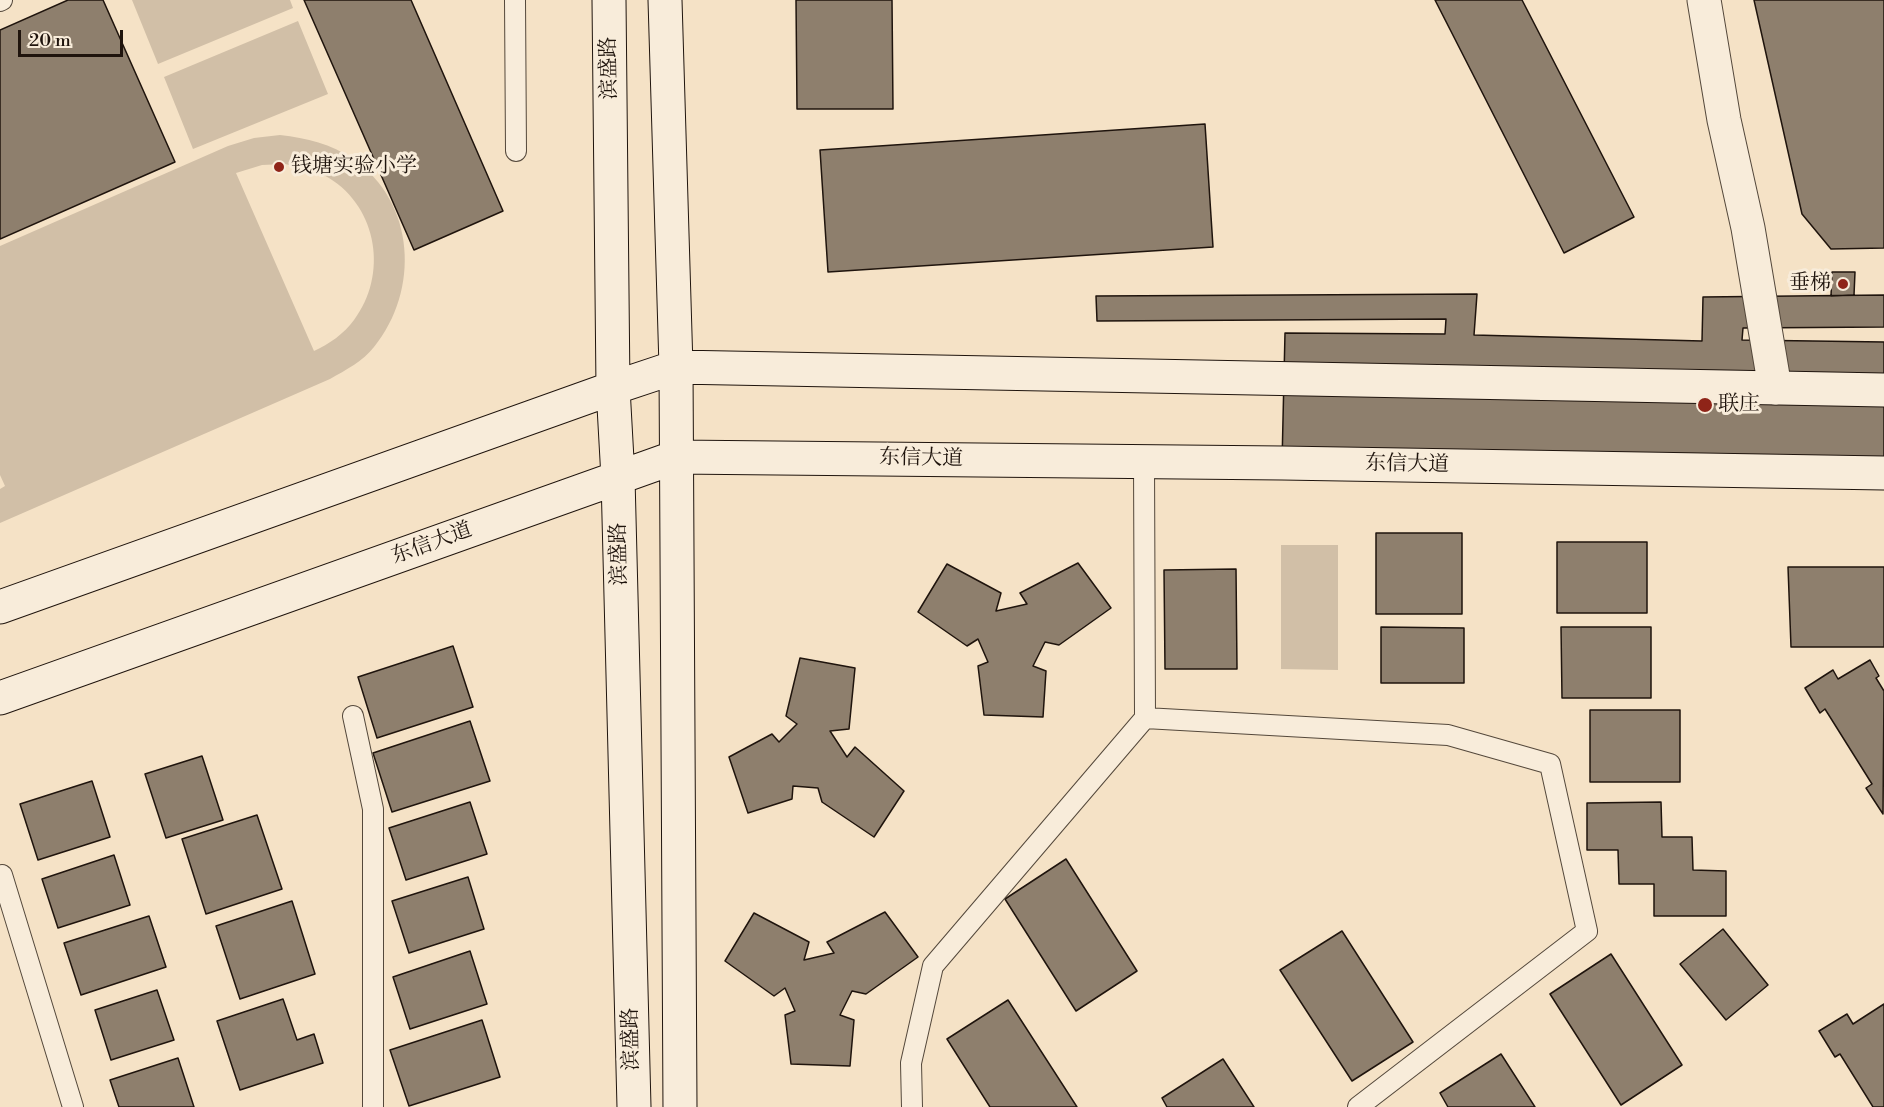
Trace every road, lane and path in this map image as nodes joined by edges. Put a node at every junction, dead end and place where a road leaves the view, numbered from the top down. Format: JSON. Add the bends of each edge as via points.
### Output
{"nodes":[{"id":1,"x":515,"y":0,"type":"edge"},
{"id":2,"x":609,"y":0,"type":"edge"},
{"id":3,"x":665,"y":0,"type":"edge"},
{"id":4,"x":1704,"y":0,"type":"edge"},
{"id":5,"x":516,"y":151,"type":"dead end"},
{"id":6,"x":676,"y":367,"type":"junction"},
{"id":7,"x":613,"y":388,"type":"junction"},
{"id":8,"x":1775,"y":388,"type":"junction"},
{"id":9,"x":1884,"y":390,"type":"edge"},
{"id":10,"x":676,"y":457,"type":"junction"},
{"id":11,"x":1144,"y":461,"type":"junction"},
{"id":12,"x":1884,"y":473,"type":"edge"},
{"id":13,"x":618,"y":478,"type":"junction"},
{"id":14,"x":0,"y":607,"type":"edge"},
{"id":15,"x":0,"y":698,"type":"edge"},
{"id":16,"x":353,"y":717,"type":"dead end"},
{"id":17,"x":1145,"y":718,"type":"junction"},
{"id":18,"x":2,"y":875,"type":"dead end"},
{"id":19,"x":73,"y":1107,"type":"edge"},
{"id":20,"x":373,"y":1107,"type":"edge"},
{"id":21,"x":634,"y":1107,"type":"edge"},
{"id":22,"x":680,"y":1107,"type":"edge"},
{"id":23,"x":912,"y":1107,"type":"edge"},
{"id":24,"x":1358,"y":1107,"type":"edge"}],
"edges":[{"from":1,"to":5,"type":"lane"},
{"from":2,"to":7,"type":"main road","name":"滨盛路"},
{"from":3,"to":6,"type":"main road"},
{"from":4,"to":8,"type":"main road"},
{"from":6,"to":7,"type":"main road"},
{"from":6,"to":8,"type":"main road"},
{"from":6,"to":10,"type":"main road"},
{"from":7,"to":13,"type":"main road","name":"滨盛路"},
{"from":7,"to":14,"type":"main road"},
{"from":8,"to":9,"type":"main road"},
{"from":10,"to":11,"type":"main road","name":"东信大道"},
{"from":10,"to":13,"type":"main road","name":"东信大道"},
{"from":10,"to":22,"type":"main road"},
{"from":11,"to":12,"type":"main road","name":"东信大道"},
{"from":11,"to":17,"type":"lane"},
{"from":13,"to":15,"type":"main road","name":"东信大道"},
{"from":13,"to":21,"type":"main road","name":"滨盛路"},
{"from":16,"to":20,"type":"lane","via":[[373,809]]},
{"from":17,"to":23,"type":"lane","via":[[933,966],[911,1063]]},
{"from":17,"to":24,"type":"lane","via":[[1448,735],[1551,764],[1587,931]]},
{"from":18,"to":19,"type":"lane"}]}
